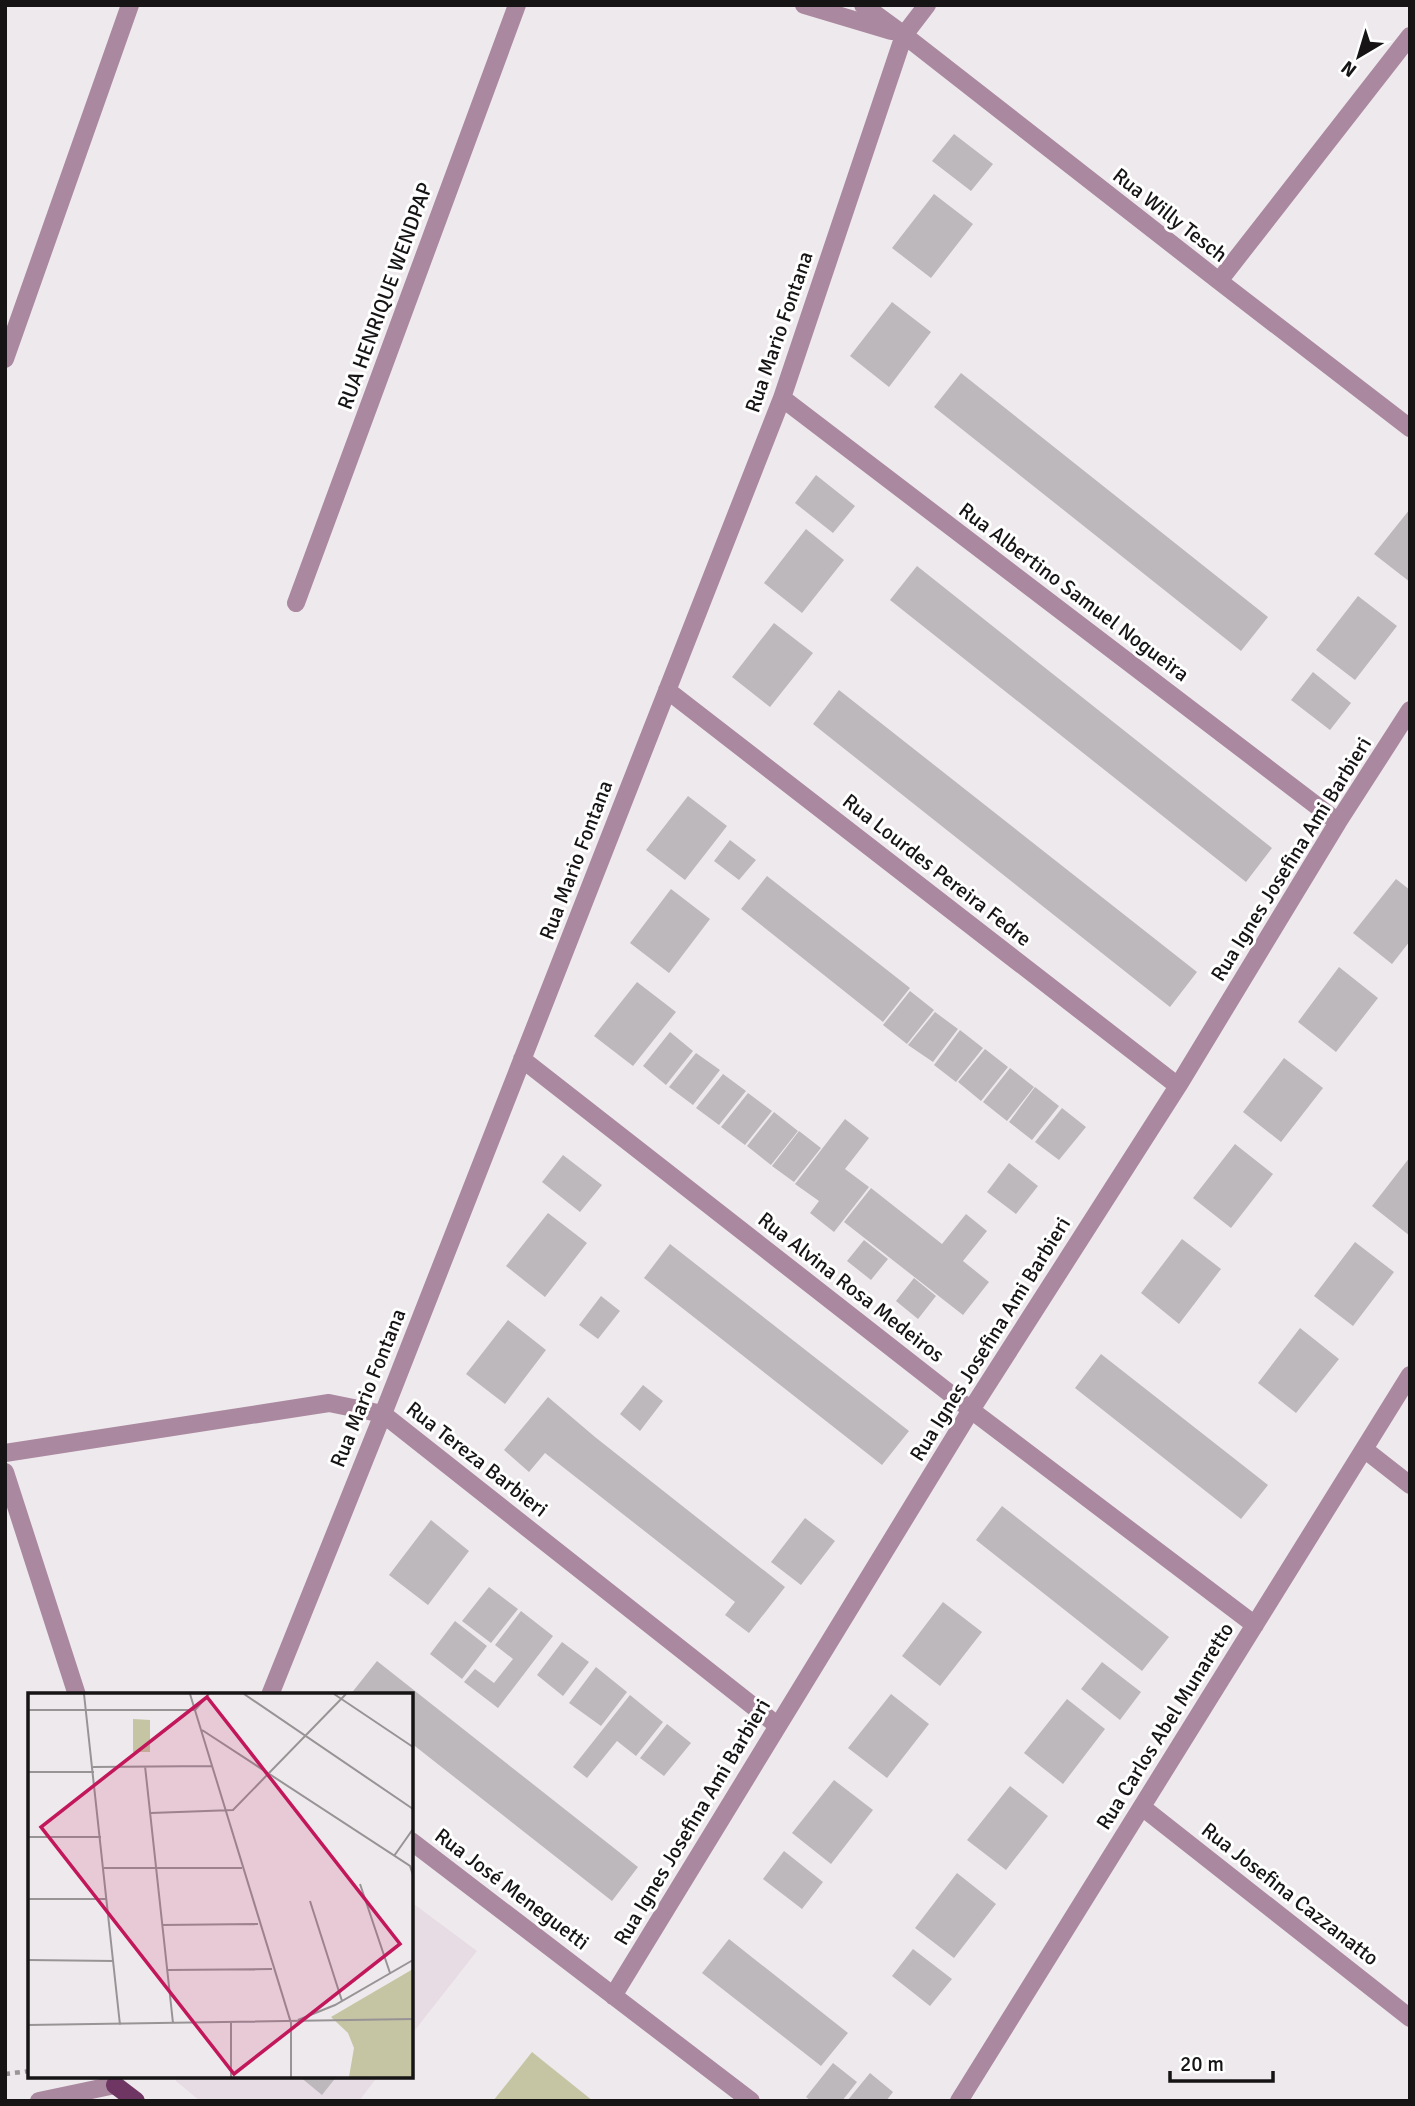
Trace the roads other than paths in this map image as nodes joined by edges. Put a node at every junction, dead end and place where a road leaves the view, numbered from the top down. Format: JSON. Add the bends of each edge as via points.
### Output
{"nodes":[{"id":1,"x":130,"y":5,"type":"edge"},
{"id":2,"x":517,"y":5,"type":"edge"},
{"id":3,"x":804,"y":5,"type":"edge"},
{"id":4,"x":863,"y":5,"type":"edge"},
{"id":5,"x":927,"y":5,"type":"edge"},
{"id":6,"x":905,"y":35,"type":"junction"},
{"id":7,"x":1410,"y":36,"type":"edge"},
{"id":8,"x":1219,"y":281,"type":"junction"},
{"id":9,"x":5,"y":359,"type":"edge"},
{"id":10,"x":782,"y":398,"type":"junction"},
{"id":11,"x":1410,"y":428,"type":"edge"},
{"id":12,"x":296,"y":603,"type":"dead end"},
{"id":13,"x":667,"y":691,"type":"junction"},
{"id":14,"x":1410,"y":710,"type":"edge"},
{"id":15,"x":1338,"y":822,"type":"junction"},
{"id":16,"x":522,"y":1059,"type":"junction"},
{"id":17,"x":1178,"y":1086,"type":"junction"},
{"id":18,"x":1410,"y":1375,"type":"edge"},
{"id":19,"x":971,"y":1410,"type":"junction"},
{"id":20,"x":383,"y":1414,"type":"junction"},
{"id":21,"x":1364,"y":1449,"type":"junction"},
{"id":22,"x":5,"y":1453,"type":"edge"},
{"id":23,"x":5,"y":1472,"type":"edge"},
{"id":24,"x":1410,"y":1485,"type":"edge"},
{"id":25,"x":1255,"y":1625,"type":"junction"},
{"id":26,"x":76,"y":1693,"type":"edge"},
{"id":27,"x":271,"y":1693,"type":"edge"},
{"id":28,"x":777,"y":1726,"type":"junction"},
{"id":29,"x":1142,"y":1807,"type":"junction"},
{"id":30,"x":413,"y":1843,"type":"edge"},
{"id":31,"x":613,"y":1996,"type":"junction"},
{"id":32,"x":1410,"y":2018,"type":"edge"},
{"id":33,"x":114,"y":2087,"type":"edge"},
{"id":34,"x":42,"y":2100,"type":"edge"},
{"id":35,"x":136,"y":2101,"type":"edge"},
{"id":36,"x":751,"y":2101,"type":"edge"},
{"id":37,"x":959,"y":2101,"type":"edge"}],
"edges":[{"from":1,"to":9,"type":"street"},
{"from":2,"to":12,"type":"street","name":"RUA HENRIQUE WENDPAP"},
{"from":3,"to":6,"type":"street"},
{"from":4,"to":6,"type":"street"},
{"from":5,"to":6,"type":"street"},
{"from":6,"to":8,"type":"street","name":"Rua Willy Tesch"},
{"from":6,"to":10,"type":"street","name":"Rua Mario Fontana"},
{"from":7,"to":8,"type":"street"},
{"from":8,"to":11,"type":"street","name":"Rua Willy Tesch"},
{"from":10,"to":13,"type":"street","name":"Rua Mario Fontana"},
{"from":10,"to":15,"type":"street","name":"Rua Albertino Samuel Nogueira"},
{"from":13,"to":16,"type":"street","name":"Rua Mario Fontana"},
{"from":13,"to":17,"type":"street","name":"Rua Lourdes Pereira Fedre"},
{"from":14,"to":15,"type":"street","name":"Rua Ignes Josefina Ami Barbieri"},
{"from":15,"to":17,"type":"street","name":"Rua Ignes Josefina Ami Barbieri"},
{"from":16,"to":19,"type":"street","name":"Rua Alvina Rosa Medeiros"},
{"from":16,"to":20,"type":"street","name":"Rua Mario Fontana"},
{"from":17,"to":19,"type":"street","name":"Rua Ignes Josefina Ami Barbieri"},
{"from":18,"to":21,"type":"street","name":"Rua Carlos Abel Munaretto"},
{"from":19,"to":25,"type":"street","name":"Rua Alvina Rosa Medeiros"},
{"from":19,"to":28,"type":"street","name":"Rua Ignes Josefina Ami Barbieri"},
{"from":20,"to":22,"type":"street","name":"Rua Tereza Barbieri","via":[[329,1403]]},
{"from":20,"to":27,"type":"street","name":"Rua Mario Fontana"},
{"from":20,"to":28,"type":"street","name":"Rua Tereza Barbieri"},
{"from":21,"to":24,"type":"street"},
{"from":21,"to":25,"type":"street","name":"Rua Carlos Abel Munaretto"},
{"from":23,"to":26,"type":"street"},
{"from":25,"to":29,"type":"street","name":"Rua Carlos Abel Munaretto"},
{"from":28,"to":31,"type":"street","name":"Rua Ignes Josefina Ami Barbieri"},
{"from":29,"to":32,"type":"street","name":"Rua Josefina Cazzanatto"},
{"from":29,"to":37,"type":"street","name":"Rua Carlos Abel Munaretto"},
{"from":30,"to":31,"type":"street","name":"Rua José Meneguetti"},
{"from":31,"to":36,"type":"street","name":"Rua José Meneguetti"},
{"from":33,"to":34,"type":"street"},
{"from":33,"to":35,"type":"main road"}]}
